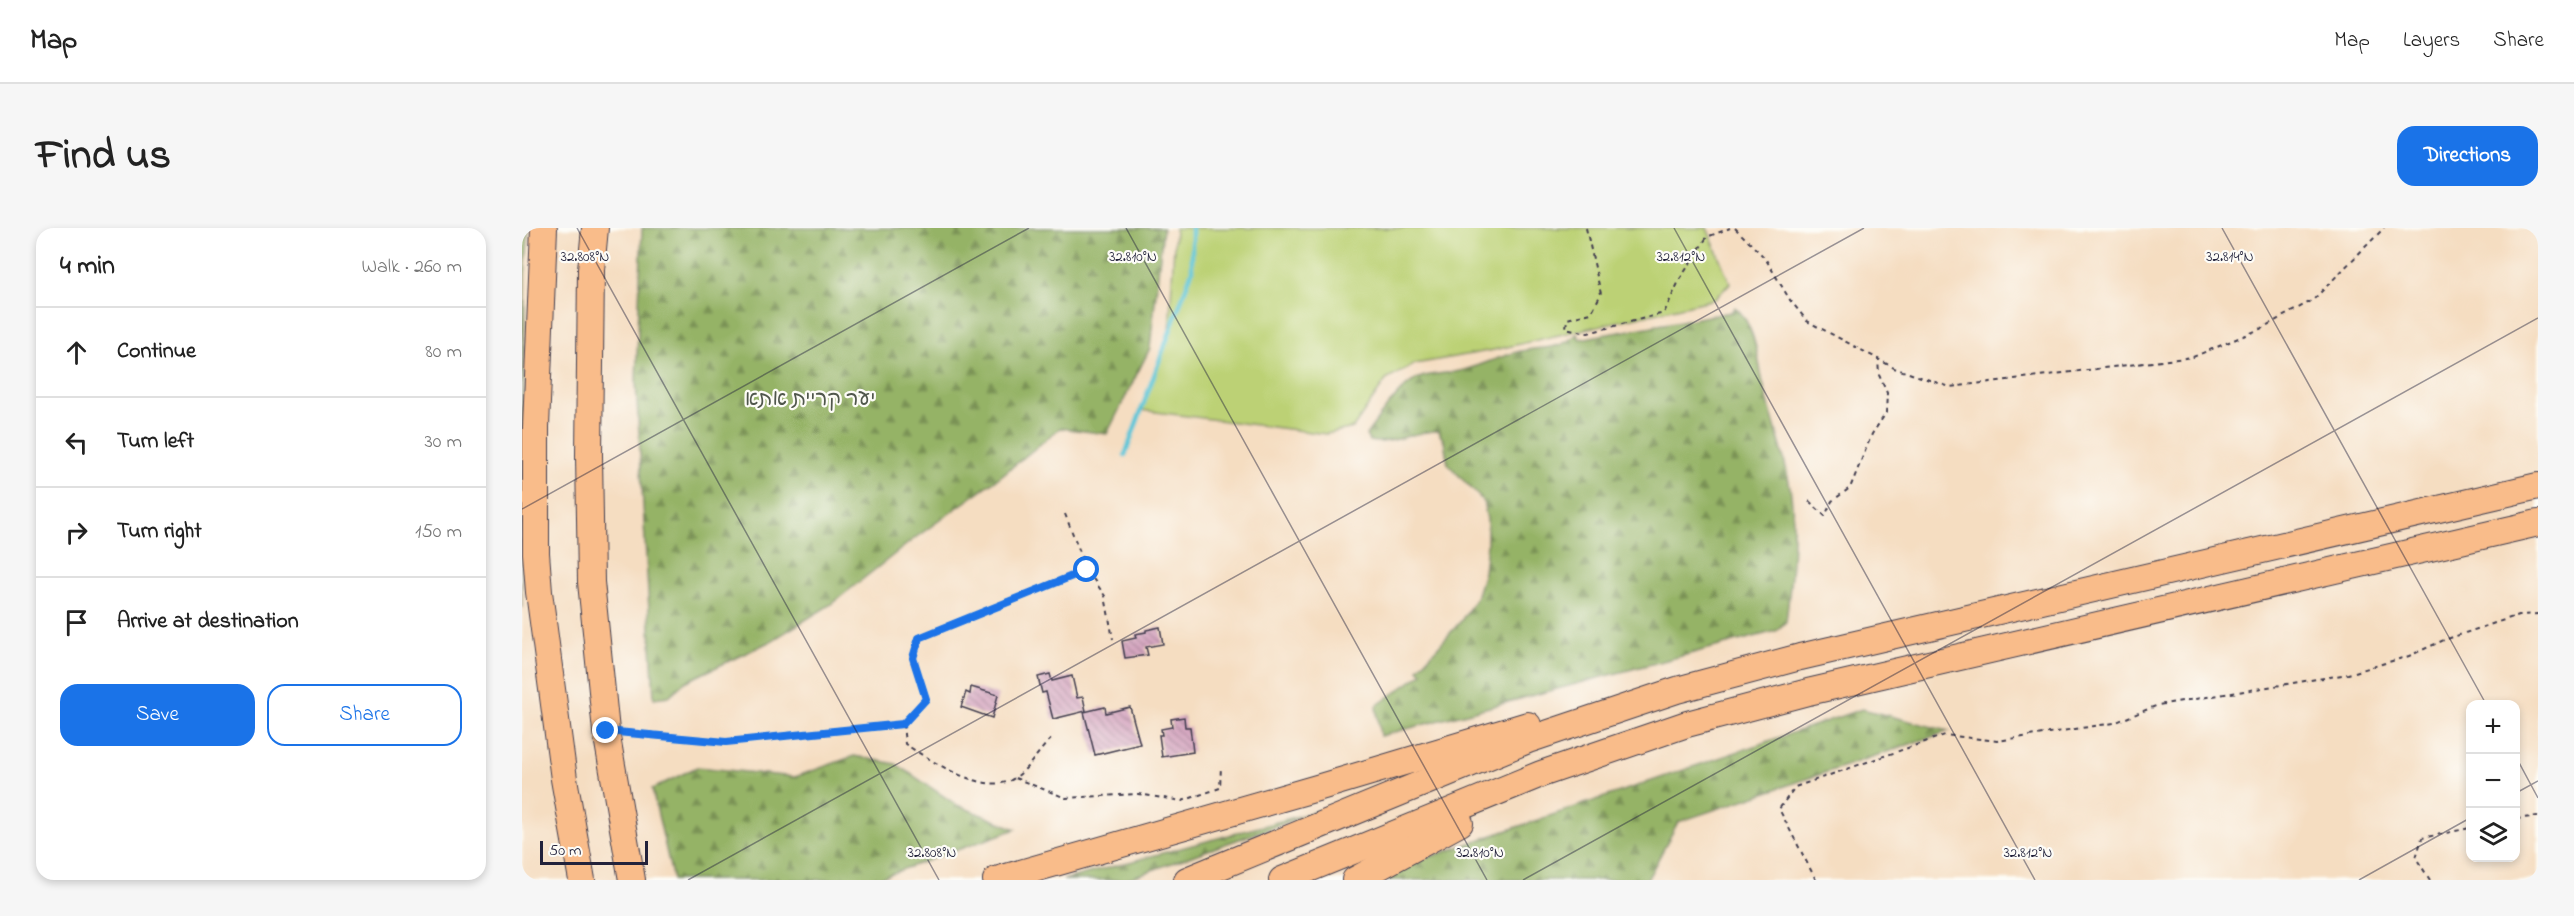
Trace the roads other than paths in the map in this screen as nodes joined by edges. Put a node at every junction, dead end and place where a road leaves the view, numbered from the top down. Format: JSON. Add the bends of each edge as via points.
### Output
{"nodes":[{"id":1,"x":544,"y":228,"type":"edge"},
{"id":2,"x":595,"y":228,"type":"edge"},
{"id":3,"x":2538,"y":486,"type":"edge"},
{"id":4,"x":2538,"y":523,"type":"edge"},
{"id":5,"x":1800,"y":657,"type":"junction"},
{"id":6,"x":1688,"y":724,"type":"junction"},
{"id":7,"x":582,"y":880,"type":"edge"},
{"id":8,"x":632,"y":880,"type":"edge"},
{"id":9,"x":996,"y":880,"type":"edge"},
{"id":10,"x":1187,"y":880,"type":"edge"},
{"id":11,"x":1282,"y":880,"type":"edge"},
{"id":12,"x":1354,"y":880,"type":"edge"}],
"edges":[{"from":1,"to":7,"type":"highway","via":[[536,428],[539,592]]},
{"from":2,"to":8,"type":"highway","via":[[589,443],[591,582],[606,731]]},
{"from":3,"to":5,"type":"highway"},
{"from":4,"to":6,"type":"highway","via":[[1808,692]]},
{"from":5,"to":9,"type":"highway","via":[[1517,728]]},
{"from":5,"to":10,"type":"highway","via":[[1677,690],[1539,736]]},
{"from":6,"to":11,"type":"highway","via":[[1541,774]]},
{"from":6,"to":12,"type":"highway","via":[[1509,798]]}]}
